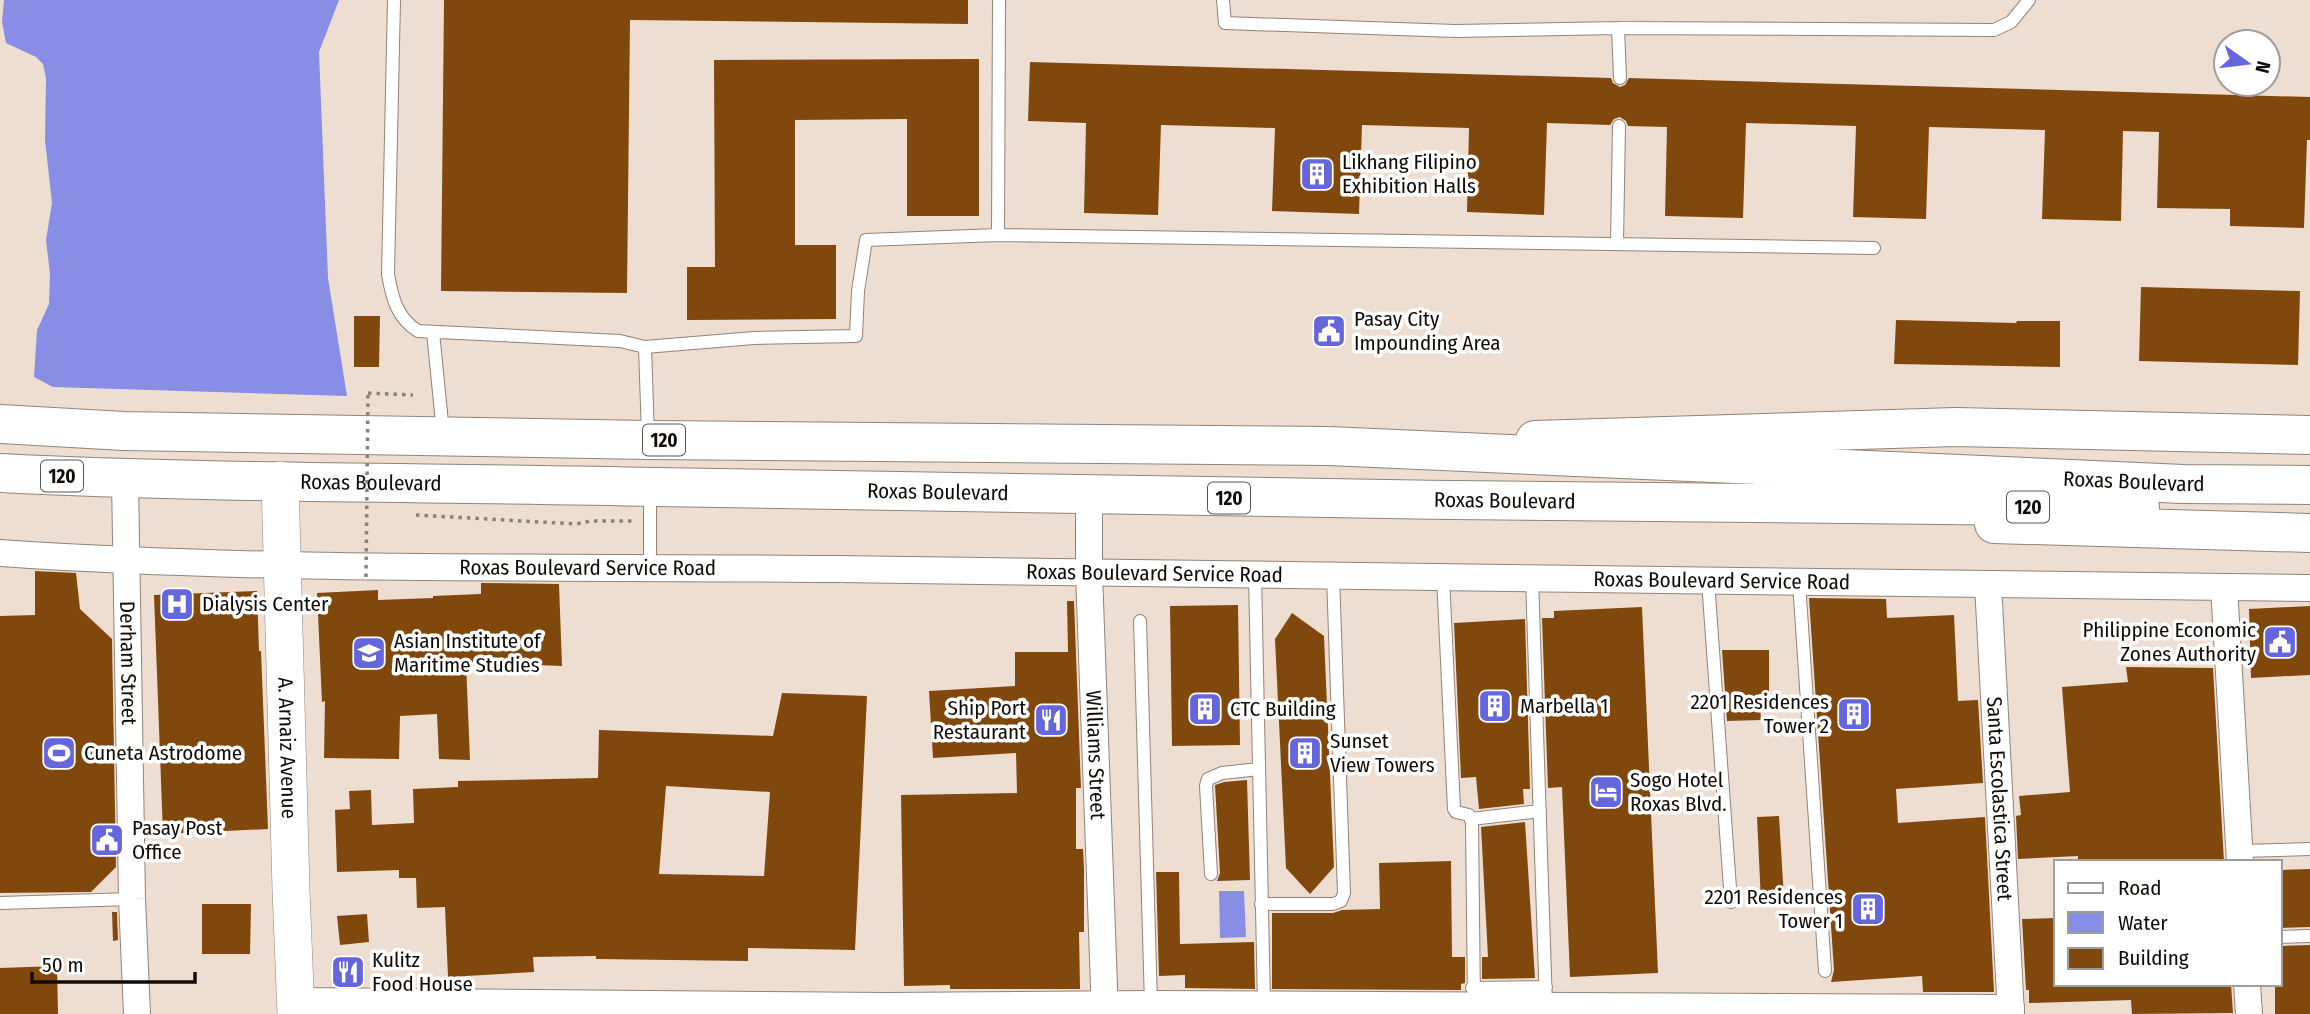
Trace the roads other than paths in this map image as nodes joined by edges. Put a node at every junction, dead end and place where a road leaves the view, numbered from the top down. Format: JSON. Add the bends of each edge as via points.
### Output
{"nodes":[{"id":1,"x":394,"y":0,"type":"edge"},
{"id":2,"x":999,"y":0,"type":"edge"},
{"id":3,"x":1223,"y":0,"type":"edge"},
{"id":4,"x":2029,"y":0,"type":"edge"},
{"id":5,"x":1618,"y":29,"type":"junction"},
{"id":6,"x":1620,"y":78,"type":"dead end"},
{"id":7,"x":1619,"y":125,"type":"dead end"},
{"id":8,"x":999,"y":235,"type":"junction"},
{"id":9,"x":1617,"y":243,"type":"junction"},
{"id":10,"x":1874,"y":248,"type":"dead end"},
{"id":11,"x":433,"y":332,"type":"junction"},
{"id":12,"x":645,"y":347,"type":"junction"},
{"id":13,"x":0,"y":424,"type":"edge"},
{"id":14,"x":2310,"y":435,"type":"edge"},
{"id":15,"x":443,"y":436,"type":"junction"},
{"id":16,"x":649,"y":440,"type":"junction"},
{"id":17,"x":1329,"y":446,"type":"junction"},
{"id":18,"x":0,"y":473,"type":"edge"},
{"id":19,"x":125,"y":479,"type":"junction"},
{"id":20,"x":280,"y":480,"type":"junction"},
{"id":21,"x":2310,"y":485,"type":"edge"},
{"id":22,"x":1088,"y":496,"type":"junction"},
{"id":23,"x":2182,"y":496,"type":"junction"},
{"id":24,"x":650,"y":504,"type":"junction"},
{"id":25,"x":1875,"y":507,"type":"junction"},
{"id":26,"x":2310,"y":508,"type":"edge"},
{"id":27,"x":2310,"y":533,"type":"edge"},
{"id":28,"x":0,"y":554,"type":"edge"},
{"id":29,"x":126,"y":562,"type":"junction"},
{"id":30,"x":281,"y":567,"type":"junction"},
{"id":31,"x":650,"y":567,"type":"junction"},
{"id":32,"x":1089,"y":573,"type":"junction"},
{"id":33,"x":1255,"y":575,"type":"junction"},
{"id":34,"x":1333,"y":576,"type":"junction"},
{"id":35,"x":1443,"y":577,"type":"junction"},
{"id":36,"x":1532,"y":578,"type":"junction"},
{"id":37,"x":1708,"y":581,"type":"junction"},
{"id":38,"x":1799,"y":582,"type":"junction"},
{"id":39,"x":1988,"y":584,"type":"junction"},
{"id":40,"x":2224,"y":587,"type":"junction"},
{"id":41,"x":2310,"y":588,"type":"edge"},
{"id":42,"x":1140,"y":621,"type":"dead end"},
{"id":43,"x":1259,"y":769,"type":"junction"},
{"id":44,"x":1540,"y":811,"type":"junction"},
{"id":45,"x":1471,"y":819,"type":"junction"},
{"id":46,"x":2310,"y":849,"type":"edge"},
{"id":47,"x":2240,"y":856,"type":"edge"},
{"id":48,"x":1211,"y":874,"type":"dead end"},
{"id":49,"x":132,"y":899,"type":"junction"},
{"id":50,"x":1731,"y":902,"type":"dead end"},
{"id":51,"x":0,"y":903,"type":"edge"},
{"id":52,"x":1261,"y":904,"type":"junction"},
{"id":53,"x":2310,"y":936,"type":"edge"},
{"id":54,"x":2282,"y":937,"type":"edge"},
{"id":55,"x":1825,"y":971,"type":"dead end"},
{"id":56,"x":2247,"y":986,"type":"edge"},
{"id":57,"x":1473,"y":997,"type":"junction"},
{"id":58,"x":1546,"y":997,"type":"junction"},
{"id":59,"x":1151,"y":1004,"type":"junction"},
{"id":60,"x":1264,"y":1004,"type":"junction"},
{"id":61,"x":296,"y":1007,"type":"edge"},
{"id":62,"x":1105,"y":1009,"type":"edge"},
{"id":63,"x":886,"y":1010,"type":"edge"},
{"id":64,"x":1885,"y":1011,"type":"edge"},
{"id":65,"x":2011,"y":1011,"type":"edge"},
{"id":66,"x":137,"y":1014,"type":"edge"},
{"id":67,"x":2249,"y":1014,"type":"edge"}],
"edges":[{"from":1,"to":11,"type":"lane","via":[[388,274],[392,295],[407,324]]},
{"from":2,"to":8,"type":"lane"},
{"from":3,"to":5,"type":"lane","via":[[1225,23],[1455,31]]},
{"from":4,"to":5,"type":"lane","via":[[2011,22],[1994,30]]},
{"from":5,"to":6,"type":"lane"},
{"from":7,"to":9,"type":"lane"},
{"from":8,"to":9,"type":"lane"},
{"from":8,"to":12,"type":"lane","via":[[866,240],[856,336]]},
{"from":9,"to":10,"type":"lane"},
{"from":11,"to":12,"type":"lane","via":[[620,341]]},
{"from":11,"to":15,"type":"lane"},
{"from":12,"to":16,"type":"lane"},
{"from":13,"to":15,"type":"main road","name":"Roxas Boulevard","number":"120","via":[[124,431]]},
{"from":14,"to":17,"type":"main road","name":"Roxas Boulevard","via":[[1956,427]]},
{"from":15,"to":16,"type":"main road","name":"Roxas Boulevard","number":"120"},
{"from":16,"to":17,"type":"main road","name":"Roxas Boulevard","number":"120"},
{"from":17,"to":23,"type":"main road","name":"Roxas Boulevard","number":"120"},
{"from":18,"to":19,"type":"main road","name":"Roxas Boulevard","number":"120"},
{"from":19,"to":20,"type":"main road","name":"Roxas Boulevard","number":"120"},
{"from":19,"to":29,"type":"street","name":"Derham Street"},
{"from":20,"to":24,"type":"main road","name":"Roxas Boulevard","number":"120"},
{"from":20,"to":30,"type":"main road","name":"A. Arnaiz Avenue"},
{"from":21,"to":23,"type":"main road","name":"Roxas Boulevard","number":"120"},
{"from":22,"to":24,"type":"main road","name":"Roxas Boulevard","number":"120"},
{"from":22,"to":25,"type":"main road","name":"Roxas Boulevard","number":"120"},
{"from":22,"to":32,"type":"street","name":"Williams Street"},
{"from":23,"to":25,"type":"main road","name":"Roxas Boulevard","number":"120"},
{"from":23,"to":26,"type":"main road","name":"Roxas Boulevard","number":"120"},
{"from":24,"to":31,"type":"lane"},
{"from":25,"to":27,"type":"main road","name":"Roxas Boulevard","via":[[1984,524]]},
{"from":28,"to":29,"type":"street","name":"Roxas Boulevard Service Road"},
{"from":29,"to":30,"type":"street","name":"Roxas Boulevard Service Road"},
{"from":29,"to":49,"type":"street","name":"Derham Street"},
{"from":30,"to":31,"type":"street","name":"Roxas Boulevard Service Road"},
{"from":30,"to":61,"type":"main road","name":"A. Arnaiz Avenue"},
{"from":31,"to":32,"type":"street","name":"Roxas Boulevard Service Road"},
{"from":32,"to":33,"type":"street","name":"Roxas Boulevard Service Road"},
{"from":32,"to":62,"type":"street","name":"Williams Street"},
{"from":33,"to":34,"type":"street","name":"Roxas Boulevard Service Road"},
{"from":33,"to":43,"type":"lane"},
{"from":34,"to":35,"type":"street","name":"Roxas Boulevard Service Road"},
{"from":34,"to":52,"type":"lane","via":[[1344,893],[1334,904]]},
{"from":35,"to":36,"type":"street","name":"Roxas Boulevard Service Road"},
{"from":35,"to":45,"type":"lane","via":[[1454,809]]},
{"from":36,"to":37,"type":"street","name":"Roxas Boulevard Service Road"},
{"from":36,"to":44,"type":"lane"},
{"from":37,"to":38,"type":"street","name":"Roxas Boulevard Service Road"},
{"from":37,"to":50,"type":"lane"},
{"from":38,"to":39,"type":"street","name":"Roxas Boulevard Service Road"},
{"from":38,"to":55,"type":"lane"},
{"from":39,"to":40,"type":"street","name":"Roxas Boulevard Service Road"},
{"from":39,"to":65,"type":"street","name":"Santa Escolastica Street"},
{"from":40,"to":41,"type":"street","name":"Roxas Boulevard Service Road"},
{"from":40,"to":47,"type":"street"},
{"from":42,"to":59,"type":"lane"},
{"from":43,"to":48,"type":"lane","via":[[1208,779]]},
{"from":43,"to":52,"type":"lane"},
{"from":44,"to":45,"type":"lane"},
{"from":44,"to":58,"type":"lane"},
{"from":45,"to":57,"type":"lane"},
{"from":46,"to":47,"type":"lane"},
{"from":49,"to":51,"type":"lane"},
{"from":49,"to":66,"type":"street","name":"Derham Street"},
{"from":52,"to":60,"type":"lane"},
{"from":53,"to":54,"type":"lane"},
{"from":56,"to":67,"type":"street"},
{"from":57,"to":58,"type":"street"},
{"from":57,"to":60,"type":"street"},
{"from":58,"to":64,"type":"street"},
{"from":59,"to":60,"type":"street"},
{"from":59,"to":62,"type":"street"},
{"from":61,"to":63,"type":"street"},
{"from":62,"to":63,"type":"street"},
{"from":64,"to":65,"type":"street"}]}
